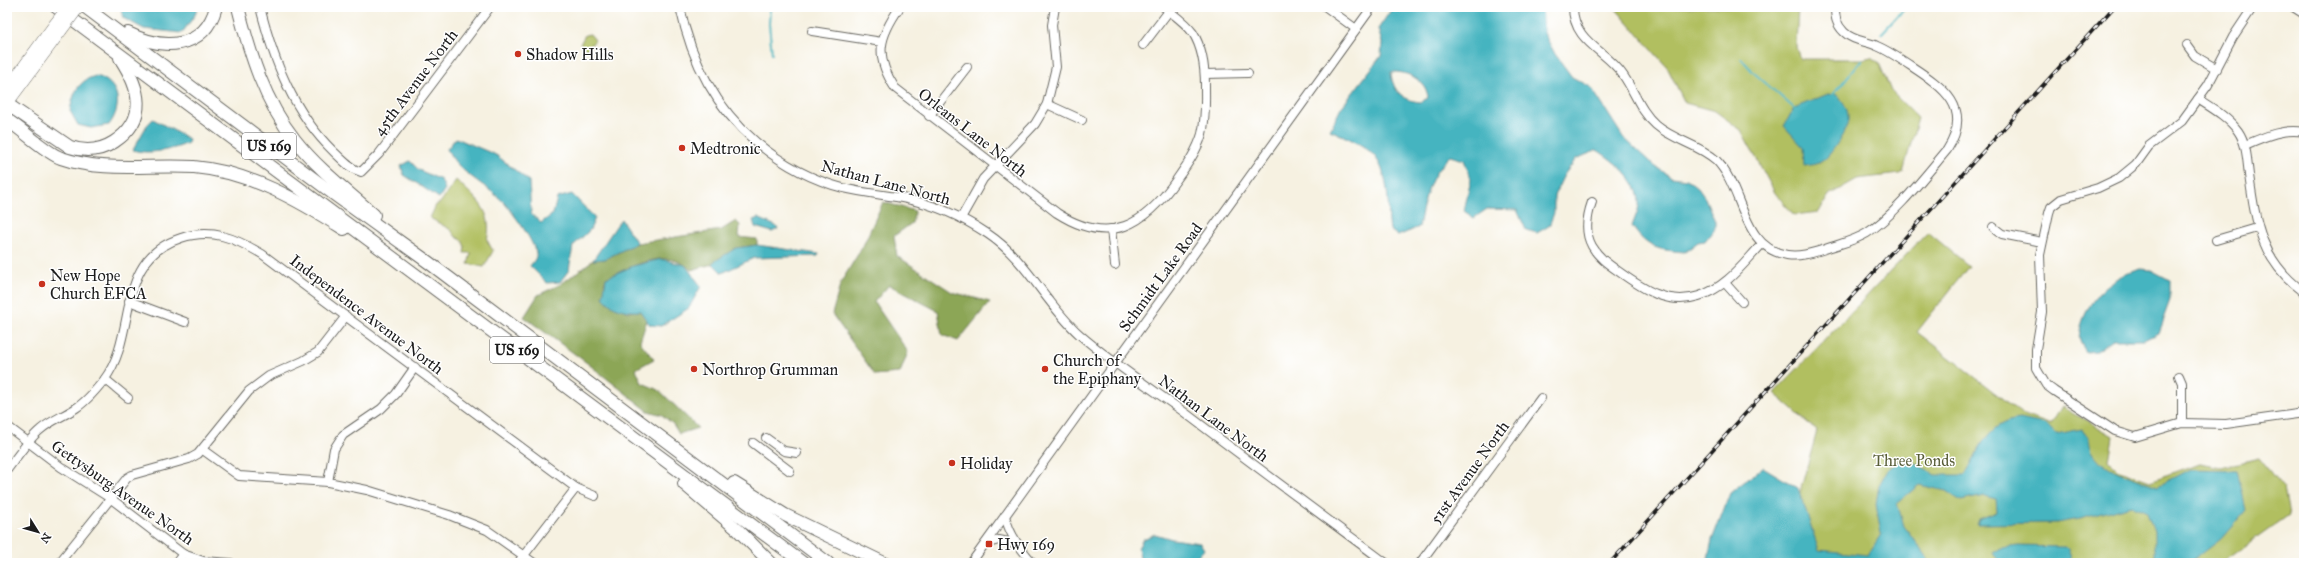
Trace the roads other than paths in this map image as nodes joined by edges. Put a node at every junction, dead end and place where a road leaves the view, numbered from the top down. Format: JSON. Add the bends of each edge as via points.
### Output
{"nodes":[{"id":1,"x":56,"y":7,"type":"edge"},
{"id":2,"x":68,"y":7,"type":"edge"},
{"id":3,"x":79,"y":7,"type":"edge"},
{"id":4,"x":85,"y":7,"type":"edge"},
{"id":5,"x":216,"y":7,"type":"edge"},
{"id":6,"x":238,"y":7,"type":"edge"},
{"id":7,"x":260,"y":7,"type":"edge"},
{"id":8,"x":490,"y":7,"type":"edge"},
{"id":9,"x":680,"y":7,"type":"edge"},
{"id":10,"x":900,"y":7,"type":"edge"},
{"id":11,"x":1055,"y":7,"type":"edge"},
{"id":12,"x":1326,"y":7,"type":"edge"},
{"id":13,"x":1372,"y":7,"type":"edge"},
{"id":14,"x":1572,"y":7,"type":"edge"},
{"id":15,"x":1835,"y":7,"type":"edge"},
{"id":16,"x":2253,"y":7,"type":"edge"},
{"id":17,"x":2293,"y":7,"type":"edge"},
{"id":18,"x":1166,"y":9,"type":"edge"},
{"id":19,"x":2304,"y":14,"type":"edge"},
{"id":20,"x":113,"y":27,"type":"junction"},
{"id":21,"x":58,"y":28,"type":"junction"},
{"id":22,"x":1356,"y":29,"type":"junction"},
{"id":23,"x":812,"y":31,"type":"dead end"},
{"id":24,"x":882,"y":42,"type":"junction"},
{"id":25,"x":2187,"y":45,"type":"dead end"},
{"id":26,"x":1143,"y":46,"type":"dead end"},
{"id":27,"x":115,"y":51,"type":"junction"},
{"id":28,"x":967,"y":66,"type":"dead end"},
{"id":29,"x":2217,"y":69,"type":"junction"},
{"id":30,"x":1248,"y":73,"type":"dead end"},
{"id":31,"x":1205,"y":74,"type":"junction"},
{"id":32,"x":7,"y":89,"type":"edge"},
{"id":33,"x":2198,"y":99,"type":"junction"},
{"id":34,"x":7,"y":104,"type":"edge"},
{"id":35,"x":1047,"y":104,"type":"junction"},
{"id":36,"x":929,"y":116,"type":"junction"},
{"id":37,"x":7,"y":120,"type":"edge"},
{"id":38,"x":1082,"y":120,"type":"dead end"},
{"id":39,"x":2304,"y":132,"type":"edge"},
{"id":40,"x":2245,"y":145,"type":"junction"},
{"id":41,"x":994,"y":166,"type":"junction"},
{"id":42,"x":1592,"y":202,"type":"dead end"},
{"id":43,"x":960,"y":218,"type":"junction"},
{"id":44,"x":1993,"y":228,"type":"dead end"},
{"id":45,"x":2257,"y":228,"type":"junction"},
{"id":46,"x":1111,"y":229,"type":"junction"},
{"id":47,"x":2216,"y":240,"type":"dead end"},
{"id":48,"x":2042,"y":242,"type":"junction"},
{"id":49,"x":1762,"y":244,"type":"junction"},
{"id":50,"x":428,"y":262,"type":"junction"},
{"id":51,"x":401,"y":263,"type":"junction"},
{"id":52,"x":1115,"y":265,"type":"dead end"},
{"id":53,"x":1725,"y":283,"type":"junction"},
{"id":54,"x":2304,"y":292,"type":"edge"},
{"id":55,"x":128,"y":301,"type":"junction"},
{"id":56,"x":1742,"y":302,"type":"dead end"},
{"id":57,"x":346,"y":316,"type":"junction"},
{"id":58,"x":185,"y":322,"type":"dead end"},
{"id":59,"x":1116,"y":362,"type":"junction"},
{"id":60,"x":415,"y":367,"type":"junction"},
{"id":61,"x":2179,"y":376,"type":"dead end"},
{"id":62,"x":105,"y":379,"type":"junction"},
{"id":63,"x":128,"y":398,"type":"dead end"},
{"id":64,"x":1541,"y":398,"type":"dead end"},
{"id":65,"x":2304,"y":413,"type":"edge"},
{"id":66,"x":2182,"y":423,"type":"junction"},
{"id":67,"x":644,"y":425,"type":"junction"},
{"id":68,"x":7,"y":426,"type":"edge"},
{"id":69,"x":634,"y":437,"type":"junction"},
{"id":70,"x":766,"y":438,"type":"dead end"},
{"id":71,"x":29,"y":442,"type":"junction"},
{"id":72,"x":753,"y":443,"type":"dead end"},
{"id":73,"x":203,"y":450,"type":"junction"},
{"id":74,"x":797,"y":453,"type":"dead end"},
{"id":75,"x":7,"y":470,"type":"edge"},
{"id":76,"x":790,"y":471,"type":"dead end"},
{"id":77,"x":328,"y":482,"type":"junction"},
{"id":78,"x":576,"y":488,"type":"junction"},
{"id":79,"x":595,"y":496,"type":"dead end"},
{"id":80,"x":110,"y":498,"type":"junction"},
{"id":81,"x":1005,"y":516,"type":"junction"},
{"id":82,"x":1017,"y":544,"type":"junction"},
{"id":83,"x":985,"y":545,"type":"junction"},
{"id":84,"x":183,"y":554,"type":"junction"},
{"id":85,"x":524,"y":555,"type":"junction"},
{"id":86,"x":59,"y":563,"type":"edge"},
{"id":87,"x":176,"y":563,"type":"edge"},
{"id":88,"x":231,"y":563,"type":"edge"},
{"id":89,"x":518,"y":563,"type":"edge"},
{"id":90,"x":534,"y":563,"type":"edge"},
{"id":91,"x":771,"y":563,"type":"edge"},
{"id":92,"x":803,"y":563,"type":"edge"},
{"id":93,"x":828,"y":563,"type":"edge"},
{"id":94,"x":884,"y":563,"type":"edge"},
{"id":95,"x":971,"y":563,"type":"edge"},
{"id":96,"x":1033,"y":563,"type":"edge"},
{"id":97,"x":1386,"y":563,"type":"edge"},
{"id":98,"x":1420,"y":563,"type":"edge"}],
"edges":[{"from":1,"to":27,"type":"highway","number":"US 169"},
{"from":2,"to":21,"type":"main road","bridge":true},
{"from":3,"to":21,"type":"main road","bridge":true},
{"from":4,"to":20,"type":"highway","number":"US 169"},
{"from":5,"to":20,"type":"highway","via":[[213,18],[201,34],[184,42],[156,44]]},
{"from":6,"to":50,"type":"highway","via":[[252,59],[265,91],[294,139],[329,175]]},
{"from":7,"to":8,"type":"street","name":"45th Avenue North","via":[[276,63],[296,104],[328,146],[350,168],[361,172],[379,154]]},
{"from":9,"to":43,"type":"street","name":"Nathan Lane North","via":[[693,56],[710,89],[740,127],[772,155],[798,170],[843,188],[910,199]]},
{"from":10,"to":24,"type":"street","via":[[888,24]]},
{"from":11,"to":35,"type":"street","via":[[1052,26],[1056,67]]},
{"from":12,"to":22,"type":"street"},
{"from":13,"to":22,"type":"street","name":"Schmidt Lake Road"},
{"from":14,"to":49,"type":"street","via":[[1579,32],[1623,75],[1649,119],[1657,126],[1705,151],[1726,173],[1750,227]]},
{"from":15,"to":49,"type":"street","via":[[1838,25],[1851,37],[1887,51],[1944,90],[1950,98],[1956,117],[1954,137],[1947,150],[1878,225],[1855,239],[1808,254],[1783,255]]},
{"from":16,"to":29,"type":"street","via":[[2233,37]]},
{"from":17,"to":19,"type":"street"},
{"from":18,"to":26,"type":"street"},
{"from":18,"to":31,"type":"street","via":[[1193,34],[1203,58]]},
{"from":20,"to":50,"type":"highway","number":"US 169","via":[[215,106]]},
{"from":21,"to":32,"type":"main road"},
{"from":21,"to":34,"type":"main road"},
{"from":22,"to":59,"type":"street","name":"Schmidt Lake Road"},
{"from":23,"to":24,"type":"street"},
{"from":24,"to":36,"type":"street","name":"Orleans Lane North","via":[[883,67],[888,78],[895,88]]},
{"from":25,"to":29,"type":"street","via":[[2195,56]]},
{"from":27,"to":34,"type":"highway","via":[[134,82],[137,115],[126,132],[106,147],[82,150],[70,147]]},
{"from":27,"to":51,"type":"highway","number":"US 169"},
{"from":28,"to":36,"type":"street"},
{"from":29,"to":33,"type":"street"},
{"from":30,"to":31,"type":"street"},
{"from":31,"to":46,"type":"street","via":[[1202,134],[1187,165],[1160,202],[1150,211],[1134,222]]},
{"from":33,"to":40,"type":"street","via":[[2231,122]]},
{"from":33,"to":48,"type":"street","via":[[2182,121],[2149,146],[2136,164],[2119,178],[2055,203],[2049,213]]},
{"from":35,"to":38,"type":"street"},
{"from":35,"to":41,"type":"street","via":[[1035,124]]},
{"from":36,"to":41,"type":"street","name":"Orleans Lane North"},
{"from":37,"to":51,"type":"highway","via":[[59,158],[84,165],[195,167],[259,182],[303,203]]},
{"from":39,"to":40,"type":"street","via":[[2276,133]]},
{"from":40,"to":45,"type":"street"},
{"from":41,"to":43,"type":"street","via":[[976,189]]},
{"from":41,"to":46,"type":"street","name":"Orleans Lane North","via":[[1069,221],[1082,226]]},
{"from":42,"to":53,"type":"street","via":[[1587,230],[1592,245],[1598,254],[1637,284],[1661,296],[1685,299],[1698,296]]},
{"from":43,"to":59,"type":"street","name":"Nathan Lane North","via":[[1008,250],[1071,326]]},
{"from":44,"to":48,"type":"street","via":[[2002,234]]},
{"from":45,"to":47,"type":"street"},
{"from":45,"to":54,"type":"street","via":[[2273,260],[2284,275]]},
{"from":46,"to":52,"type":"street"},
{"from":48,"to":66,"type":"street","via":[[2042,312],[2035,358],[2036,368],[2046,384],[2115,431],[2128,437],[2142,436]]},
{"from":49,"to":53,"type":"street"},
{"from":50,"to":67,"type":"highway","number":"US 169"},
{"from":51,"to":69,"type":"highway","number":"US 169"},
{"from":53,"to":56,"type":"street"},
{"from":55,"to":57,"type":"street","name":"Independence Avenue North","via":[[138,274],[155,252],[178,239],[206,233],[230,237],[262,254]]},
{"from":55,"to":58,"type":"street"},
{"from":55,"to":62,"type":"street","name":"Independence Avenue North","via":[[121,344]]},
{"from":57,"to":60,"type":"street","name":"Independence Avenue North"},
{"from":57,"to":73,"type":"street","via":[[318,352],[269,376],[249,392]]},
{"from":59,"to":81,"type":"street","name":"Schmidt Lake Road"},
{"from":59,"to":97,"type":"street","name":"Nathan Lane North"},
{"from":60,"to":77,"type":"street","via":[[389,402],[337,441]]},
{"from":60,"to":78,"type":"street","name":"Independence Avenue North"},
{"from":61,"to":66,"type":"street","via":[[2182,383]]},
{"from":62,"to":63,"type":"street"},
{"from":62,"to":71,"type":"street","name":"Independence Avenue North","via":[[85,401],[39,430]]},
{"from":64,"to":98,"type":"street","name":"51st Avenue North"},
{"from":65,"to":66,"type":"street","via":[[2226,424]]},
{"from":67,"to":93,"type":"highway","number":"US 169"},
{"from":67,"to":94,"type":"highway","via":[[772,508]]},
{"from":68,"to":71,"type":"street","name":"Gettysburg Avenue North"},
{"from":69,"to":91,"type":"highway","via":[[745,536]]},
{"from":69,"to":92,"type":"highway","number":"US 169"},
{"from":70,"to":74,"type":"street","via":[[784,451]]},
{"from":71,"to":75,"type":"street","name":"Independence Avenue North"},
{"from":71,"to":80,"type":"street","name":"Gettysburg Avenue North","via":[[61,467]]},
{"from":72,"to":76,"type":"street"},
{"from":73,"to":77,"type":"street","via":[[239,476]]},
{"from":73,"to":80,"type":"street","via":[[189,459],[126,478]]},
{"from":77,"to":85,"type":"street","via":[[366,490],[469,522],[487,530]]},
{"from":78,"to":79,"type":"street","name":"Independence Avenue North"},
{"from":78,"to":85,"type":"street"},
{"from":80,"to":84,"type":"street","name":"Gettysburg Avenue North"},
{"from":80,"to":86,"type":"street"},
{"from":81,"to":82,"type":"street"},
{"from":81,"to":83,"type":"street","name":"Schmidt Lake Road"},
{"from":82,"to":83,"type":"street","via":[[1000,540]]},
{"from":82,"to":96,"type":"street"},
{"from":83,"to":95,"type":"street","name":"Schmidt Lake Road"},
{"from":84,"to":87,"type":"street"},
{"from":84,"to":88,"type":"street","name":"Gettysburg Avenue North","via":[[203,561]]},
{"from":85,"to":89,"type":"street"},
{"from":85,"to":90,"type":"street"}]}
